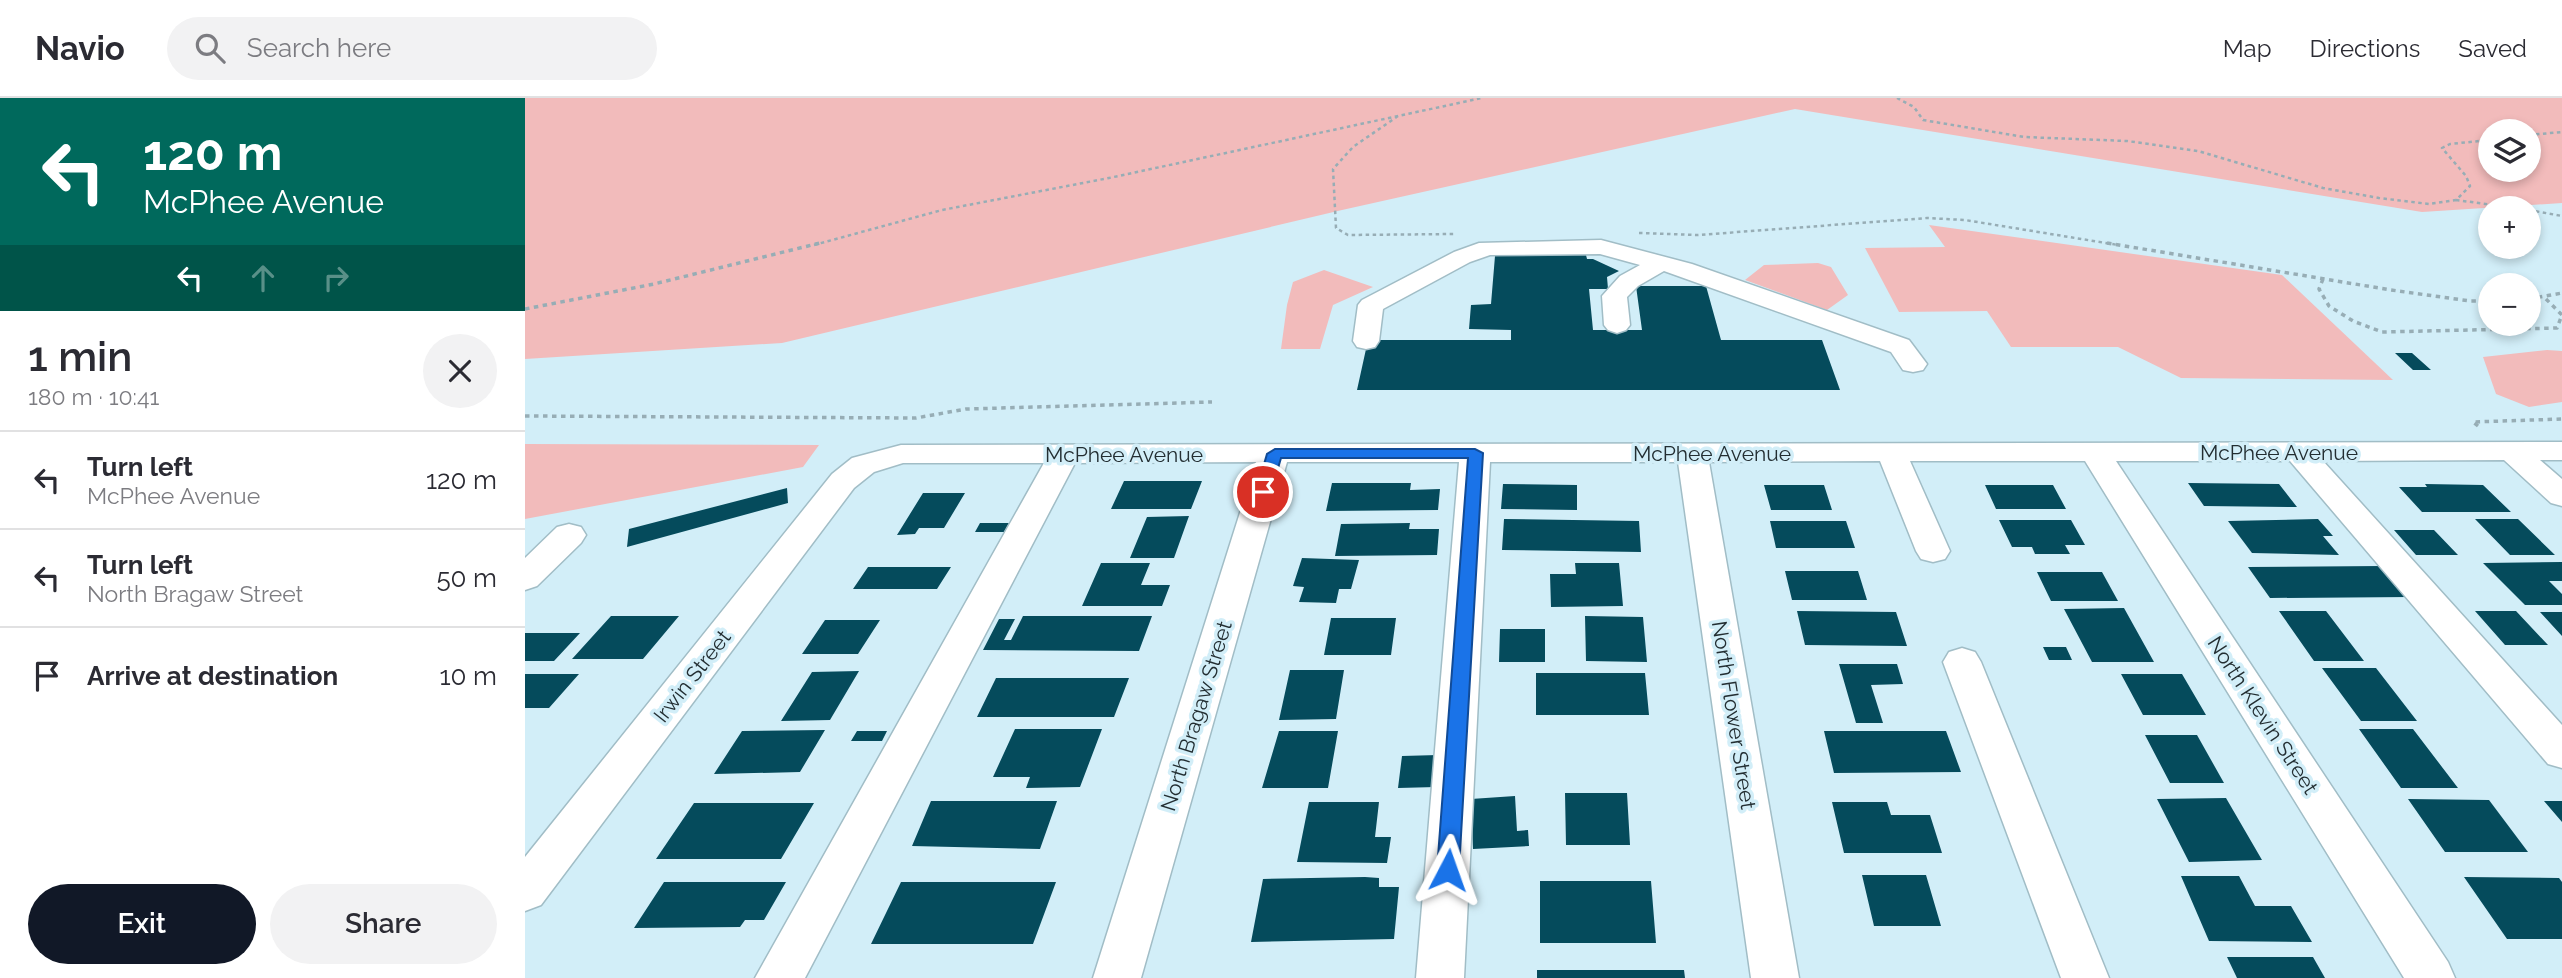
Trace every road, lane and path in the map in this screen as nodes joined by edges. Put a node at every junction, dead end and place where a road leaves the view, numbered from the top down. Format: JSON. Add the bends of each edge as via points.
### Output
{"nodes":[{"id":1,"x":1482,"y":98,"type":"edge"},
{"id":2,"x":1897,"y":98,"type":"edge"},
{"id":3,"x":1398,"y":116,"type":"junction"},
{"id":4,"x":2562,"y":132,"type":"edge"},
{"id":5,"x":2541,"y":134,"type":"edge"},
{"id":6,"x":2478,"y":141,"type":"edge"},
{"id":7,"x":2456,"y":200,"type":"junction"},
{"id":8,"x":2478,"y":203,"type":"edge"},
{"id":9,"x":2541,"y":212,"type":"edge"},
{"id":10,"x":2562,"y":216,"type":"edge"},
{"id":11,"x":1630,"y":232,"type":"dead end"},
{"id":12,"x":1466,"y":233,"type":"dead end"},
{"id":13,"x":1661,"y":263,"type":"junction"},
{"id":14,"x":2323,"y":279,"type":"junction"},
{"id":15,"x":2562,"y":293,"type":"edge"},
{"id":16,"x":2543,"y":296,"type":"joint"},
{"id":17,"x":2478,"y":300,"type":"edge"},
{"id":18,"x":525,"y":309,"type":"edge"},
{"id":19,"x":1617,"y":325,"type":"dead end"},
{"id":20,"x":1366,"y":341,"type":"dead end"},
{"id":21,"x":1913,"y":364,"type":"dead end"},
{"id":22,"x":1212,"y":402,"type":"dead end"},
{"id":23,"x":525,"y":416,"type":"edge"},
{"id":24,"x":2562,"y":419,"type":"edge"},
{"id":25,"x":2478,"y":426,"type":"dead end"},
{"id":26,"x":2512,"y":451,"type":"junction"},
{"id":27,"x":2562,"y":451,"type":"edge"},
{"id":28,"x":1891,"y":452,"type":"junction"},
{"id":29,"x":2095,"y":452,"type":"junction"},
{"id":30,"x":2299,"y":452,"type":"junction"},
{"id":31,"x":1475,"y":453,"type":"junction"},
{"id":32,"x":1558,"y":453,"type":"junction"},
{"id":33,"x":1692,"y":453,"type":"junction"},
{"id":34,"x":1064,"y":454,"type":"junction"},
{"id":35,"x":1275,"y":454,"type":"junction"},
{"id":36,"x":1339,"y":454,"type":"junction"},
{"id":37,"x":863,"y":466,"type":"joint"},
{"id":38,"x":2562,"y":496,"type":"edge"},
{"id":39,"x":569,"y":535,"type":"dead end"},
{"id":40,"x":1933,"y":551,"type":"dead end"},
{"id":41,"x":525,"y":578,"type":"edge"},
{"id":42,"x":1962,"y":662,"type":"dead end"},
{"id":43,"x":2562,"y":752,"type":"edge"},
{"id":44,"x":525,"y":891,"type":"edge"},
{"id":45,"x":779,"y":978,"type":"edge"},
{"id":46,"x":1117,"y":978,"type":"edge"},
{"id":47,"x":1440,"y":978,"type":"edge"},
{"id":48,"x":1775,"y":978,"type":"edge"},
{"id":49,"x":2085,"y":978,"type":"edge"},
{"id":50,"x":2431,"y":978,"type":"edge"}],
"edges":[{"from":1,"to":3,"type":"path"},
{"from":2,"to":7,"type":"path","via":[[1914,107],[1923,120],[2024,137],[2198,150],[2323,188],[2429,204]]},
{"from":3,"to":12,"type":"path","via":[[1353,147],[1333,169],[1336,228],[1348,235]]},
{"from":3,"to":18,"type":"path","via":[[941,209],[755,260]]},
{"from":4,"to":5,"type":"path"},
{"from":6,"to":7,"type":"path","via":[[2442,148],[2470,187]]},
{"from":7,"to":8,"type":"path"},
{"from":9,"to":10,"type":"path"},
{"from":11,"to":14,"type":"path","via":[[1698,235],[1927,218],[1965,220]]},
{"from":13,"to":19,"type":"street","via":[[1629,281],[1614,296]]},
{"from":13,"to":20,"type":"street","via":[[1601,247],[1487,248],[1371,305]]},
{"from":13,"to":21,"type":"street","via":[[1900,346]]},
{"from":14,"to":16,"type":"path","via":[[2319,289],[2329,306],[2382,332],[2557,328],[2562,316]]},
{"from":14,"to":17,"type":"path"},
{"from":15,"to":16,"type":"path"},
{"from":22,"to":23,"type":"path","via":[[966,409],[916,418]]},
{"from":24,"to":25,"type":"path","via":[[2473,422]]},
{"from":26,"to":27,"type":"street","name":"McPhee Avenue"},
{"from":26,"to":30,"type":"street","name":"McPhee Avenue"},
{"from":26,"to":38,"type":"street"},
{"from":28,"to":29,"type":"street","name":"McPhee Avenue"},
{"from":28,"to":33,"type":"street","name":"McPhee Avenue"},
{"from":28,"to":40,"type":"street"},
{"from":29,"to":30,"type":"street","name":"McPhee Avenue"},
{"from":29,"to":50,"type":"street","name":"North Klevin Street"},
{"from":30,"to":43,"type":"street"},
{"from":31,"to":32,"type":"street","name":"McPhee Avenue"},
{"from":31,"to":36,"type":"street","name":"McPhee Avenue"},
{"from":31,"to":47,"type":"street"},
{"from":32,"to":33,"type":"street","name":"McPhee Avenue"},
{"from":32,"to":36,"type":"street","via":[[1533,436],[1515,431],[1402,431]]},
{"from":33,"to":48,"type":"street","name":"North Flower Street"},
{"from":34,"to":35,"type":"street","name":"McPhee Avenue"},
{"from":34,"to":37,"type":"street","name":"McPhee Avenue","via":[[901,454]]},
{"from":34,"to":45,"type":"street"},
{"from":35,"to":36,"type":"street","name":"McPhee Avenue"},
{"from":35,"to":46,"type":"street","name":"North Bragaw Street"},
{"from":37,"to":44,"type":"street","name":"Irwin Street","via":[[843,481]]},
{"from":39,"to":41,"type":"street"},
{"from":42,"to":49,"type":"street"}]}
